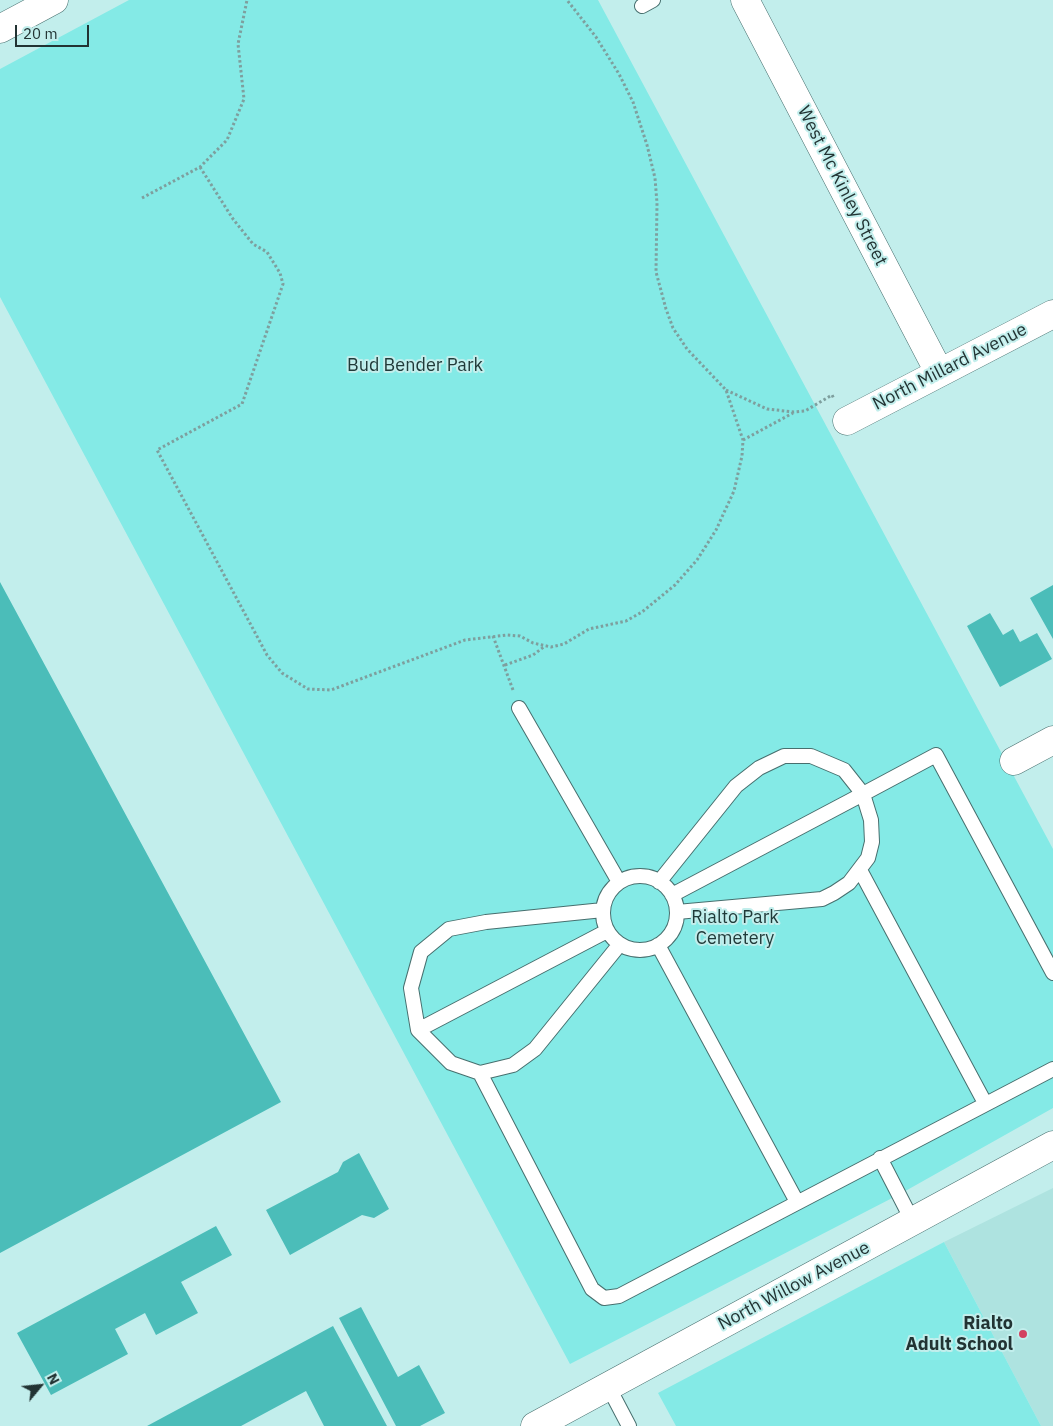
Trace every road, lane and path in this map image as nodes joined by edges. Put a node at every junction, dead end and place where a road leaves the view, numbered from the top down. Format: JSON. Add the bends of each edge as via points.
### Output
{"nodes":[{"id":1,"x":247,"y":0,"type":"edge"},
{"id":2,"x":566,"y":0,"type":"edge"},
{"id":3,"x":745,"y":0,"type":"edge"},
{"id":4,"x":44,"y":2,"type":"edge"},
{"id":5,"x":0,"y":29,"type":"edge"},
{"id":6,"x":200,"y":167,"type":"junction"},
{"id":7,"x":142,"y":198,"type":"dead end"},
{"id":8,"x":1053,"y":314,"type":"edge"},
{"id":9,"x":939,"y":372,"type":"junction"},
{"id":10,"x":726,"y":390,"type":"junction"},
{"id":11,"x":813,"y":406,"type":"dead end"},
{"id":12,"x":794,"y":412,"type":"junction"},
{"id":13,"x":847,"y":421,"type":"dead end"},
{"id":14,"x":743,"y":440,"type":"junction"},
{"id":15,"x":493,"y":636,"type":"junction"},
{"id":16,"x":546,"y":646,"type":"junction"},
{"id":17,"x":505,"y":665,"type":"junction"},
{"id":18,"x":514,"y":693,"type":"dead end"},
{"id":19,"x":519,"y":708,"type":"dead end"},
{"id":20,"x":1053,"y":740,"type":"edge"},
{"id":21,"x":1014,"y":761,"type":"dead end"},
{"id":22,"x":864,"y":794,"type":"junction"},
{"id":23,"x":860,"y":870,"type":"junction"},
{"id":24,"x":619,"y":882,"type":"junction"},
{"id":25,"x":659,"y":882,"type":"junction"},
{"id":26,"x":672,"y":895,"type":"junction"},
{"id":27,"x":603,"y":910,"type":"junction"},
{"id":28,"x":677,"y":912,"type":"junction"},
{"id":29,"x":607,"y":931,"type":"junction"},
{"id":30,"x":620,"y":944,"type":"junction"},
{"id":31,"x":658,"y":945,"type":"junction"},
{"id":32,"x":1053,"y":974,"type":"edge"},
{"id":33,"x":418,"y":1030,"type":"junction"},
{"id":34,"x":1053,"y":1069,"type":"edge"},
{"id":35,"x":480,"y":1073,"type":"junction"},
{"id":36,"x":985,"y":1103,"type":"junction"},
{"id":37,"x":1053,"y":1146,"type":"edge"},
{"id":38,"x":880,"y":1158,"type":"junction"},
{"id":39,"x":797,"y":1202,"type":"junction"},
{"id":40,"x":913,"y":1222,"type":"junction"},
{"id":41,"x":608,"y":1386,"type":"junction"},
{"id":42,"x":535,"y":1426,"type":"edge"},
{"id":43,"x":630,"y":1426,"type":"edge"}],
"edges":[{"from":1,"to":6,"type":"path","via":[[238,44],[244,99],[228,140]]},
{"from":2,"to":10,"type":"path","via":[[596,37],[619,74],[647,145],[657,203],[656,272],[673,328],[687,349]]},
{"from":3,"to":9,"type":"street","name":"West Mc Kinley Street"},
{"from":4,"to":5,"type":"street"},
{"from":6,"to":7,"type":"path"},
{"from":6,"to":15,"type":"path","via":[[252,244],[267,252],[283,284],[242,404],[158,450],[267,655],[282,673],[296,683],[308,689],[331,690],[465,640]]},
{"from":8,"to":9,"type":"street","name":"North Millard Avenue"},
{"from":9,"to":13,"type":"street","name":"North Millard Avenue"},
{"from":10,"to":12,"type":"path","via":[[767,409]]},
{"from":10,"to":14,"type":"path"},
{"from":11,"to":12,"type":"path"},
{"from":12,"to":14,"type":"path"},
{"from":14,"to":16,"type":"path","via":[[734,491],[716,530],[697,560],[675,585],[626,621],[589,629],[564,644]]},
{"from":15,"to":16,"type":"path","via":[[520,636]]},
{"from":15,"to":17,"type":"path"},
{"from":16,"to":17,"type":"path","via":[[533,655]]},
{"from":17,"to":18,"type":"path"},
{"from":19,"to":24,"type":"lane"},
{"from":20,"to":21,"type":"street"},
{"from":22,"to":23,"type":"lane","via":[[871,820],[872,842],[868,858]]},
{"from":22,"to":25,"type":"lane","via":[[844,770],[811,756],[784,756],[759,768],[736,786]]},
{"from":22,"to":26,"type":"lane"},
{"from":22,"to":32,"type":"lane","via":[[936,755]]},
{"from":23,"to":28,"type":"lane","via":[[850,883],[822,899]]},
{"from":23,"to":36,"type":"lane"},
{"from":24,"to":25,"type":"lane","via":[[639,876]]},
{"from":24,"to":27,"type":"lane","via":[[610,890]]},
{"from":25,"to":26,"type":"lane"},
{"from":26,"to":28,"type":"lane"},
{"from":27,"to":29,"type":"lane"},
{"from":27,"to":33,"type":"lane","via":[[486,922],[448,930],[421,952],[411,988]]},
{"from":28,"to":31,"type":"lane","via":[[672,931]]},
{"from":29,"to":30,"type":"lane"},
{"from":29,"to":33,"type":"lane"},
{"from":30,"to":31,"type":"lane","via":[[639,950]]},
{"from":30,"to":35,"type":"lane","via":[[535,1049],[513,1065]]},
{"from":31,"to":39,"type":"lane"},
{"from":33,"to":35,"type":"lane","via":[[452,1063]]},
{"from":34,"to":36,"type":"lane"},
{"from":35,"to":39,"type":"lane","via":[[592,1289],[604,1298],[619,1296]]},
{"from":36,"to":38,"type":"lane"},
{"from":37,"to":40,"type":"street","name":"North Willow Avenue"},
{"from":38,"to":39,"type":"lane"},
{"from":38,"to":40,"type":"lane"},
{"from":40,"to":41,"type":"street","name":"North Willow Avenue"},
{"from":41,"to":42,"type":"street","name":"North Willow Avenue"},
{"from":41,"to":43,"type":"lane"}]}
